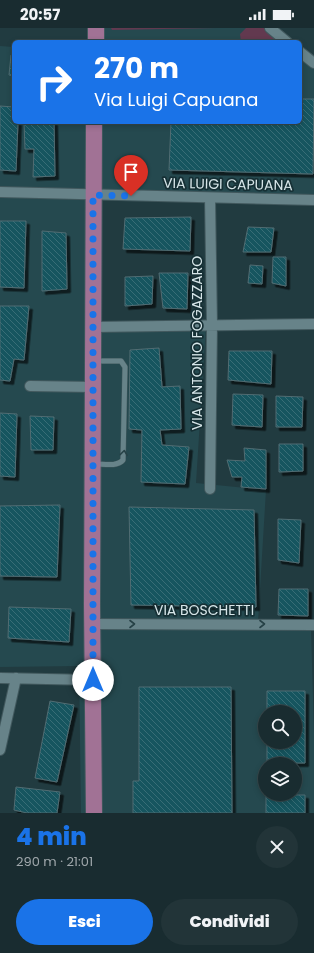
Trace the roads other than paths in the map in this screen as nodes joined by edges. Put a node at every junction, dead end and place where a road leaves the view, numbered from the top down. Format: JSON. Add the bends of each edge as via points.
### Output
{"nodes":[{"id":1,"x":96,"y":28,"type":"edge"},
{"id":2,"x":270,"y":28,"type":"edge"},
{"id":3,"x":96,"y":40,"type":"edge"},
{"id":4,"x":285,"y":40,"type":"edge"},
{"id":5,"x":302,"y":54,"type":"edge"},
{"id":6,"x":314,"y":63,"type":"edge"},
{"id":7,"x":94,"y":124,"type":"edge"},
{"id":8,"x":0,"y":192,"type":"edge"},
{"id":9,"x":93,"y":195,"type":"junction"},
{"id":10,"x":210,"y":198,"type":"junction"},
{"id":11,"x":314,"y":200,"type":"edge"},
{"id":12,"x":314,"y":324,"type":"edge"},
{"id":13,"x":212,"y":325,"type":"junction"},
{"id":14,"x":93,"y":327,"type":"junction"},
{"id":15,"x":93,"y":361,"type":"junction"},
{"id":16,"x":30,"y":386,"type":"dead end"},
{"id":17,"x":93,"y":387,"type":"junction"},
{"id":18,"x":92,"y":463,"type":"junction"},
{"id":19,"x":210,"y":488,"type":"dead end"},
{"id":20,"x":93,"y":624,"type":"junction"},
{"id":21,"x":314,"y":625,"type":"edge"},
{"id":22,"x":0,"y":678,"type":"edge"},
{"id":23,"x":16,"y":678,"type":"junction"},
{"id":24,"x":93,"y":680,"type":"junction"},
{"id":25,"x":0,"y":750,"type":"edge"},
{"id":26,"x":94,"y":813,"type":"edge"}],
"edges":[{"from":1,"to":3,"type":"main road"},
{"from":2,"to":4,"type":"street"},
{"from":5,"to":6,"type":"street"},
{"from":7,"to":9,"type":"main road"},
{"from":8,"to":9,"type":"street","name":"VIA LUIGI CAPUANA"},
{"from":9,"to":10,"type":"street","name":"VIA LUIGI CAPUANA"},
{"from":9,"to":14,"type":"main road"},
{"from":10,"to":11,"type":"street","name":"VIA LUIGI CAPUANA"},
{"from":10,"to":13,"type":"street","name":"VIA ANTONIO FOGAZZARO"},
{"from":12,"to":13,"type":"street"},
{"from":13,"to":14,"type":"street"},
{"from":13,"to":19,"type":"street","name":"VIA ANTONIO FOGAZZARO"},
{"from":14,"to":15,"type":"main road"},
{"from":15,"to":17,"type":"main road"},
{"from":18,"to":15,"type":"lane","one_way":true,"via":[[121,463],[125,455],[125,368],[121,361]]},
{"from":16,"to":17,"type":"street"},
{"from":17,"to":18,"type":"main road"},
{"from":18,"to":20,"type":"main road"},
{"from":20,"to":21,"type":"street","name":"VIA BOSCHETTI","one_way":true},
{"from":20,"to":24,"type":"main road"},
{"from":22,"to":23,"type":"street"},
{"from":23,"to":24,"type":"street"},
{"from":23,"to":25,"type":"street"},
{"from":24,"to":26,"type":"main road"}]}
